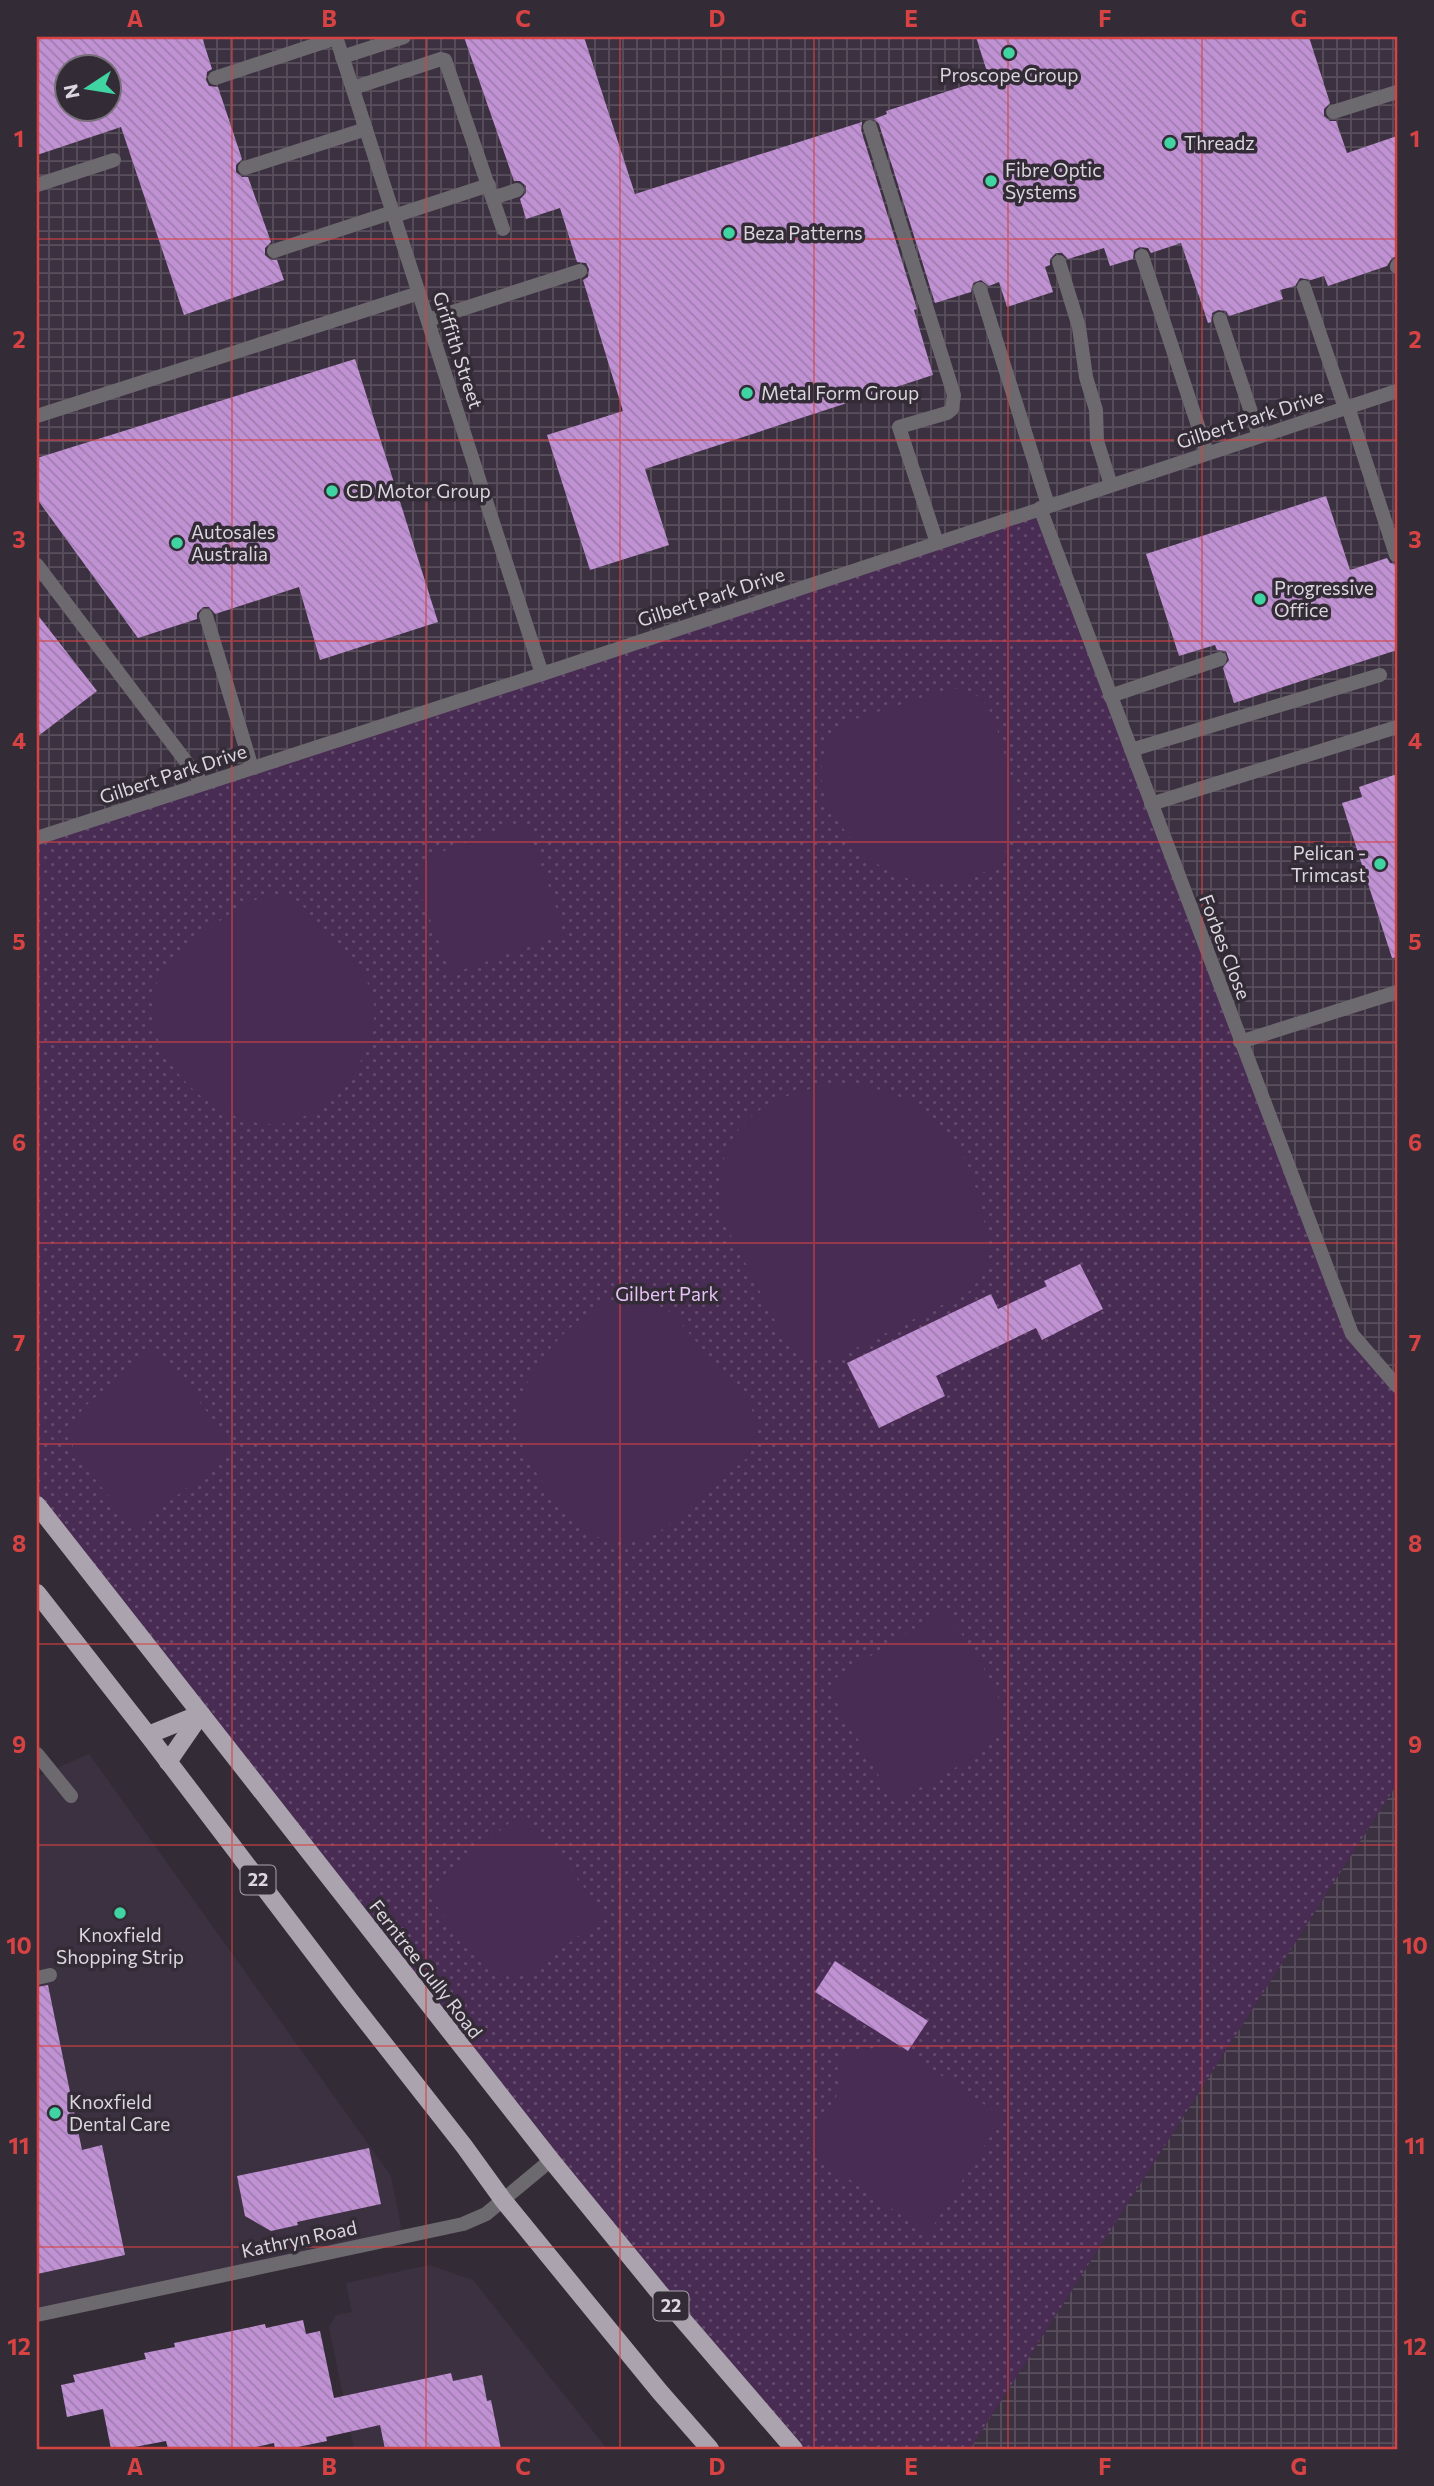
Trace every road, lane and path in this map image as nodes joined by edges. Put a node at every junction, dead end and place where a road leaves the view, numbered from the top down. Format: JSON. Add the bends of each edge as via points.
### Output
{"nodes":[{"id":1,"x":336,"y":37,"type":"edge"},
{"id":2,"x":404,"y":37,"type":"edge"},
{"id":3,"x":342,"y":57,"type":"junction"},
{"id":4,"x":215,"y":78,"type":"dead end"},
{"id":5,"x":353,"y":89,"type":"junction"},
{"id":6,"x":1397,"y":92,"type":"edge"},
{"id":7,"x":1333,"y":112,"type":"dead end"},
{"id":8,"x":870,"y":127,"type":"dead end"},
{"id":9,"x":366,"y":129,"type":"junction"},
{"id":10,"x":114,"y":160,"type":"dead end"},
{"id":11,"x":246,"y":168,"type":"dead end"},
{"id":12,"x":37,"y":185,"type":"edge"},
{"id":13,"x":517,"y":190,"type":"dead end"},
{"id":14,"x":491,"y":192,"type":"junction"},
{"id":15,"x":394,"y":214,"type":"junction"},
{"id":16,"x":503,"y":229,"type":"dead end"},
{"id":17,"x":274,"y":251,"type":"dead end"},
{"id":18,"x":1142,"y":256,"type":"dead end"},
{"id":19,"x":1059,"y":262,"type":"dead end"},
{"id":20,"x":580,"y":271,"type":"dead end"},
{"id":21,"x":1304,"y":287,"type":"dead end"},
{"id":22,"x":979,"y":289,"type":"dead end"},
{"id":23,"x":419,"y":293,"type":"junction"},
{"id":24,"x":1220,"y":319,"type":"dead end"},
{"id":25,"x":428,"y":320,"type":"junction"},
{"id":26,"x":1397,"y":391,"type":"edge"},
{"id":27,"x":1346,"y":408,"type":"junction"},
{"id":28,"x":37,"y":416,"type":"edge"},
{"id":29,"x":1259,"y":436,"type":"junction"},
{"id":30,"x":1207,"y":453,"type":"junction"},
{"id":31,"x":1111,"y":485,"type":"junction"},
{"id":32,"x":1044,"y":507,"type":"junction"},
{"id":33,"x":937,"y":543,"type":"junction"},
{"id":34,"x":1396,"y":555,"type":"edge"},
{"id":35,"x":37,"y":565,"type":"edge"},
{"id":36,"x":206,"y":617,"type":"dead end"},
{"id":37,"x":1220,"y":659,"type":"dead end"},
{"id":38,"x":542,"y":674,"type":"junction"},
{"id":39,"x":1380,"y":675,"type":"dead end"},
{"id":40,"x":1110,"y":696,"type":"junction"},
{"id":41,"x":1397,"y":727,"type":"edge"},
{"id":42,"x":1131,"y":750,"type":"junction"},
{"id":43,"x":252,"y":768,"type":"junction"},
{"id":44,"x":203,"y":784,"type":"junction"},
{"id":45,"x":1151,"y":804,"type":"junction"},
{"id":46,"x":37,"y":838,"type":"edge"},
{"id":47,"x":1397,"y":992,"type":"edge"},
{"id":48,"x":1240,"y":1042,"type":"junction"},
{"id":49,"x":1397,"y":1385,"type":"edge"},
{"id":50,"x":37,"y":1505,"type":"edge"},
{"id":51,"x":37,"y":1593,"type":"edge"},
{"id":52,"x":201,"y":1714,"type":"junction"},
{"id":53,"x":148,"y":1735,"type":"junction"},
{"id":54,"x":37,"y":1755,"type":"edge"},
{"id":55,"x":169,"y":1762,"type":"junction"},
{"id":56,"x":71,"y":1796,"type":"dead end"},
{"id":57,"x":551,"y":2160,"type":"junction"},
{"id":58,"x":503,"y":2200,"type":"junction"},
{"id":59,"x":37,"y":2315,"type":"edge"},
{"id":60,"x":710,"y":2449,"type":"edge"},
{"id":61,"x":794,"y":2449,"type":"edge"}],
"edges":[{"from":1,"to":3,"type":"street","name":"Griffith Street"},
{"from":1,"to":4,"type":"street"},
{"from":2,"to":3,"type":"street"},
{"from":3,"to":5,"type":"street","name":"Griffith Street"},
{"from":5,"to":9,"type":"street","name":"Griffith Street"},
{"from":5,"to":14,"type":"street","via":[[445,60]]},
{"from":6,"to":7,"type":"street"},
{"from":8,"to":33,"type":"street","via":[[954,395],[947,413],[899,427]]},
{"from":9,"to":11,"type":"street"},
{"from":9,"to":15,"type":"street","name":"Griffith Street"},
{"from":10,"to":12,"type":"street"},
{"from":13,"to":14,"type":"street"},
{"from":14,"to":15,"type":"street"},
{"from":14,"to":16,"type":"street"},
{"from":15,"to":17,"type":"street"},
{"from":15,"to":23,"type":"street","name":"Griffith Street"},
{"from":18,"to":30,"type":"street"},
{"from":19,"to":31,"type":"street","via":[[1079,327],[1096,410],[1097,441]]},
{"from":20,"to":25,"type":"street"},
{"from":21,"to":27,"type":"street"},
{"from":22,"to":32,"type":"street","name":"Forbes Close"},
{"from":23,"to":25,"type":"street","name":"Griffith Street"},
{"from":23,"to":28,"type":"street"},
{"from":24,"to":29,"type":"street"},
{"from":25,"to":38,"type":"street","name":"Griffith Street"},
{"from":26,"to":27,"type":"street","name":"Gilbert Park Drive"},
{"from":27,"to":29,"type":"street","name":"Gilbert Park Drive"},
{"from":27,"to":34,"type":"street"},
{"from":29,"to":30,"type":"street","name":"Gilbert Park Drive"},
{"from":30,"to":31,"type":"street","name":"Gilbert Park Drive"},
{"from":31,"to":32,"type":"street","name":"Gilbert Park Drive"},
{"from":32,"to":33,"type":"street","name":"Gilbert Park Drive"},
{"from":32,"to":40,"type":"street","name":"Forbes Close"},
{"from":33,"to":38,"type":"street","name":"Gilbert Park Drive"},
{"from":35,"to":44,"type":"street"},
{"from":36,"to":43,"type":"street"},
{"from":37,"to":40,"type":"street"},
{"from":38,"to":43,"type":"street","name":"Gilbert Park Drive"},
{"from":39,"to":42,"type":"street"},
{"from":40,"to":42,"type":"street","name":"Forbes Close"},
{"from":41,"to":45,"type":"street"},
{"from":42,"to":45,"type":"street","name":"Forbes Close"},
{"from":43,"to":44,"type":"street","name":"Gilbert Park Drive"},
{"from":44,"to":46,"type":"street","name":"Gilbert Park Drive"},
{"from":45,"to":48,"type":"street","name":"Forbes Close"},
{"from":47,"to":48,"type":"street"},
{"from":48,"to":49,"type":"street","name":"Forbes Close","via":[[1352,1334]]},
{"from":50,"to":52,"type":"main road","name":"Ferntree Gully Road","number":"22"},
{"from":51,"to":53,"type":"main road","number":"22"},
{"from":52,"to":53,"type":"main road"},
{"from":52,"to":55,"type":"main road"},
{"from":52,"to":57,"type":"main road","name":"Ferntree Gully Road","number":"22"},
{"from":53,"to":55,"type":"main road","number":"22"},
{"from":54,"to":56,"type":"street"},
{"from":55,"to":58,"type":"main road","number":"22"},
{"from":57,"to":58,"type":"street","name":"Kathryn Road"},
{"from":57,"to":61,"type":"main road","name":"Ferntree Gully Road","number":"22"},
{"from":58,"to":59,"type":"street","name":"Kathryn Road","via":[[463,2224]]},
{"from":58,"to":60,"type":"main road","number":"22"}]}
